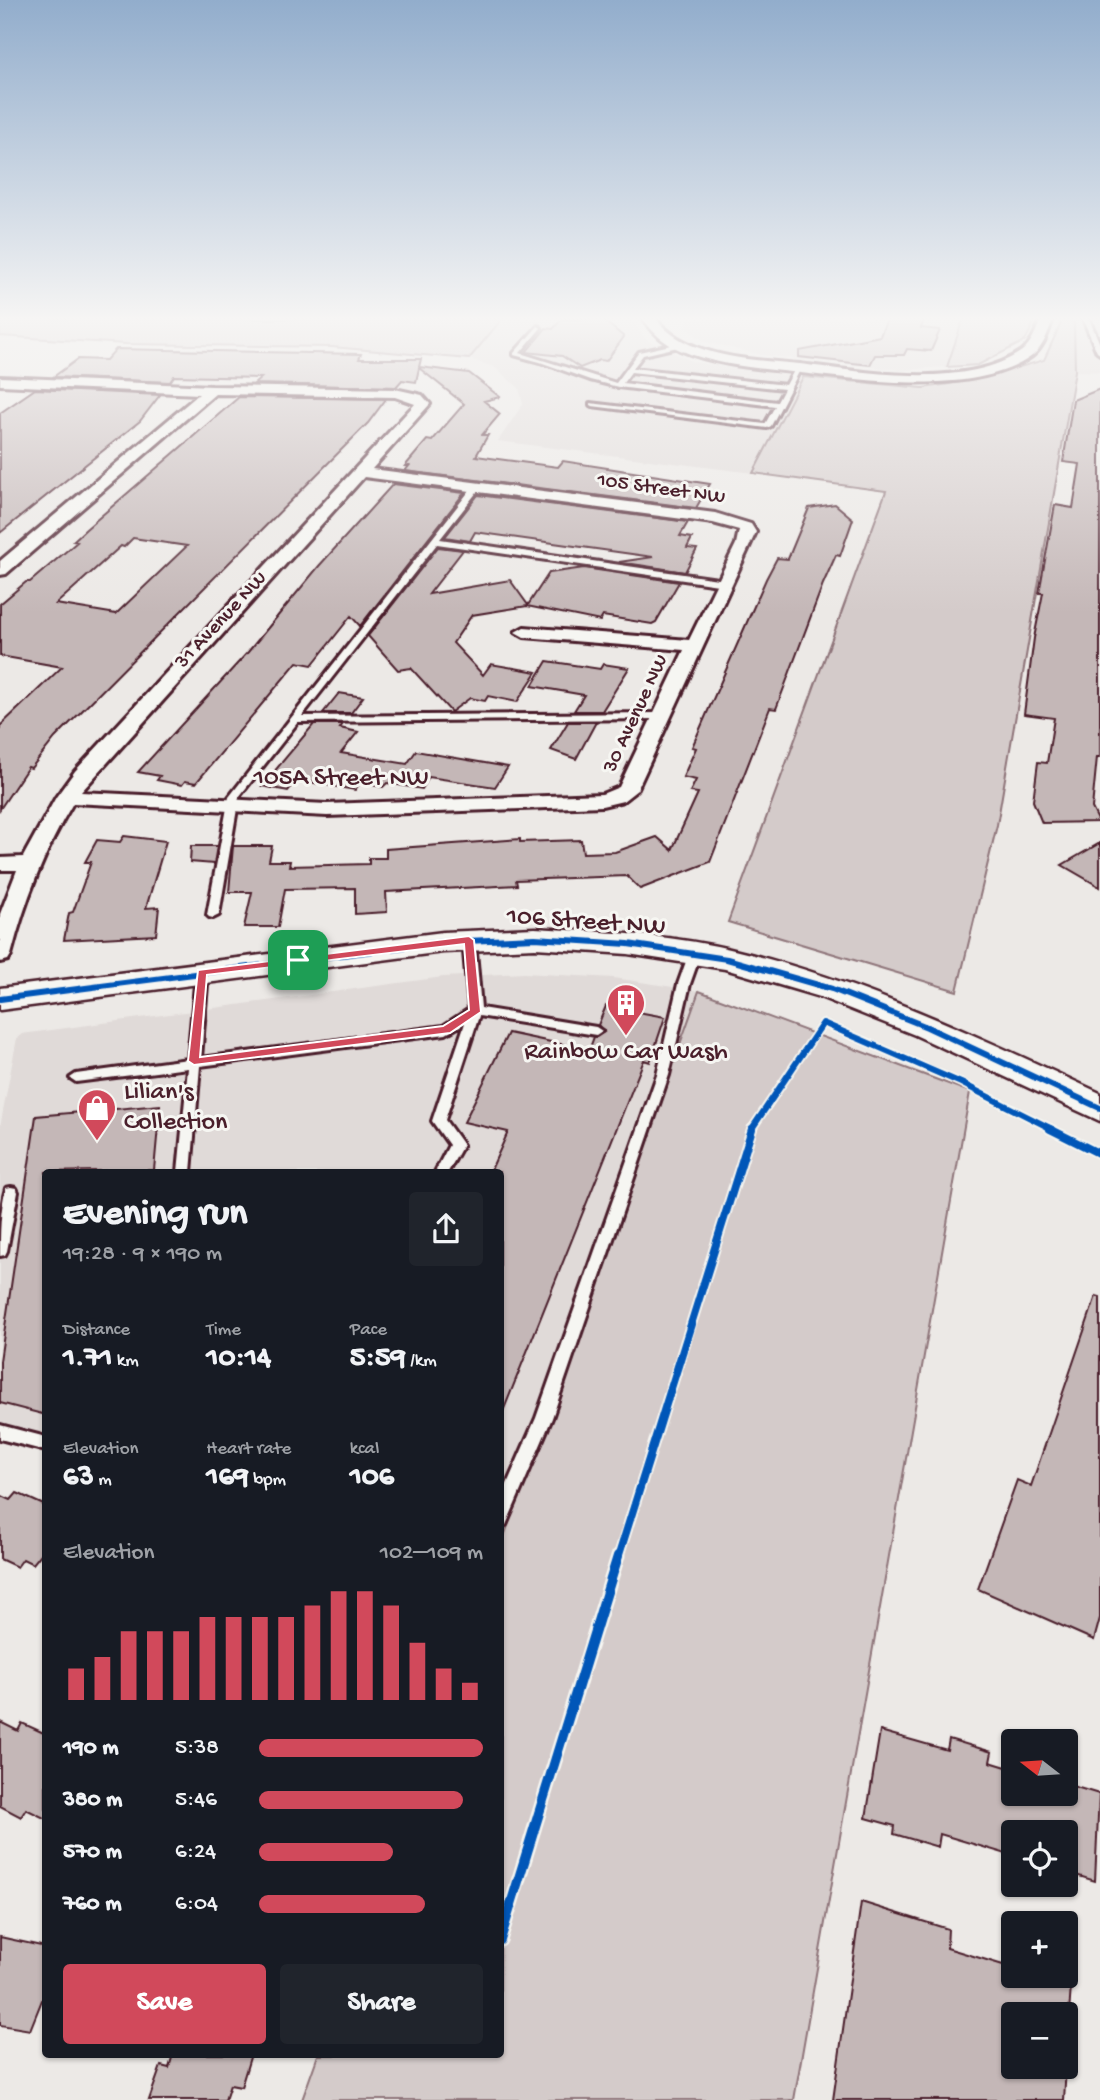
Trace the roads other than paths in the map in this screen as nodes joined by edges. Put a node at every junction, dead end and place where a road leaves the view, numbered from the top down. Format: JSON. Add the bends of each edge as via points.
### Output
{"nodes":[{"id":1,"x":180,"y":417,"type":"edge"},
{"id":2,"x":413,"y":417,"type":"edge"},
{"id":3,"x":695,"y":417,"type":"edge"},
{"id":4,"x":772,"y":417,"type":"edge"},
{"id":5,"x":361,"y":472,"type":"junction"},
{"id":6,"x":477,"y":487,"type":"junction"},
{"id":7,"x":746,"y":527,"type":"joint"},
{"id":8,"x":434,"y":541,"type":"junction"},
{"id":9,"x":0,"y":570,"type":"edge"},
{"id":10,"x":725,"y":583,"type":"junction"},
{"id":11,"x":524,"y":632,"type":"dead end"},
{"id":12,"x":695,"y":646,"type":"junction"},
{"id":13,"x":661,"y":716,"type":"junction"},
{"id":14,"x":295,"y":719,"type":"junction"},
{"id":15,"x":66,"y":797,"type":"junction"},
{"id":16,"x":616,"y":797,"type":"joint"},
{"id":17,"x":232,"y":807,"type":"junction"},
{"id":18,"x":28,"y":863,"type":"junction"},
{"id":19,"x":0,"y":864,"type":"edge"},
{"id":20,"x":213,"y":915,"type":"dead end"},
{"id":21,"x":469,"y":940,"type":"junction"},
{"id":22,"x":695,"y":953,"type":"junction"},
{"id":23,"x":0,"y":955,"type":"edge"},
{"id":24,"x":202,"y":972,"type":"junction"},
{"id":25,"x":0,"y":999,"type":"edge"},
{"id":26,"x":475,"y":1012,"type":"junction"},
{"id":27,"x":596,"y":1031,"type":"dead end"},
{"id":28,"x":194,"y":1061,"type":"junction"},
{"id":29,"x":76,"y":1078,"type":"dead end"},
{"id":30,"x":1100,"y":1108,"type":"edge"},
{"id":31,"x":186,"y":1169,"type":"edge"},
{"id":32,"x":444,"y":1169,"type":"edge"},
{"id":33,"x":11,"y":1192,"type":"dead end"},
{"id":34,"x":0,"y":1251,"type":"edge"},
{"id":35,"x":0,"y":1432,"type":"edge"},
{"id":36,"x":42,"y":1443,"type":"edge"},
{"id":37,"x":504,"y":1511,"type":"edge"}],
"edges":[{"from":1,"to":9,"type":"street"},
{"from":2,"to":5,"type":"street","name":"31 Avenue NW"},
{"from":3,"to":4,"type":"lane","via":[[767,426]]},
{"from":5,"to":6,"type":"street","name":"105 Street NW"},
{"from":5,"to":15,"type":"street","name":"31 Avenue NW","via":[[105,748]]},
{"from":6,"to":7,"type":"street","name":"105 Street NW","via":[[715,518]]},
{"from":6,"to":8,"type":"lane"},
{"from":7,"to":10,"type":"street","name":"30 Avenue NW","via":[[744,544]]},
{"from":8,"to":10,"type":"lane"},
{"from":8,"to":14,"type":"lane"},
{"from":10,"to":12,"type":"street","name":"30 Avenue NW"},
{"from":11,"to":12,"type":"street","name":"30 Avenue NW"},
{"from":12,"to":13,"type":"street","name":"30 Avenue NW"},
{"from":13,"to":14,"type":"lane"},
{"from":13,"to":16,"type":"street","name":"30 Avenue NW","via":[[630,784]]},
{"from":14,"to":17,"type":"lane","via":[[234,797]]},
{"from":15,"to":17,"type":"street","name":"105A Street NW"},
{"from":15,"to":18,"type":"street","name":"31 Avenue NW"},
{"from":16,"to":17,"type":"street","name":"105A Street NW","via":[[384,809]]},
{"from":17,"to":20,"type":"lane"},
{"from":18,"to":19,"type":"street"},
{"from":18,"to":23,"type":"street","name":"31 Avenue NW"},
{"from":21,"to":22,"type":"street","name":"106 Street NW","via":[[577,939]]},
{"from":21,"to":24,"type":"street","name":"106 Street NW"},
{"from":21,"to":26,"type":"lane"},
{"from":22,"to":30,"type":"street","name":"106 Street NW","via":[[764,968],[860,1000]]},
{"from":22,"to":37,"type":"lane","via":[[663,1043],[663,1075],[544,1418]]},
{"from":24,"to":25,"type":"street","name":"106 Street NW"},
{"from":24,"to":28,"type":"lane"},
{"from":26,"to":27,"type":"lane"},
{"from":26,"to":28,"type":"lane","via":[[446,1030]]},
{"from":26,"to":32,"type":"lane","via":[[438,1121],[456,1145]]},
{"from":28,"to":29,"type":"lane"},
{"from":28,"to":31,"type":"lane"},
{"from":33,"to":34,"type":"lane"},
{"from":35,"to":36,"type":"lane"}]}
